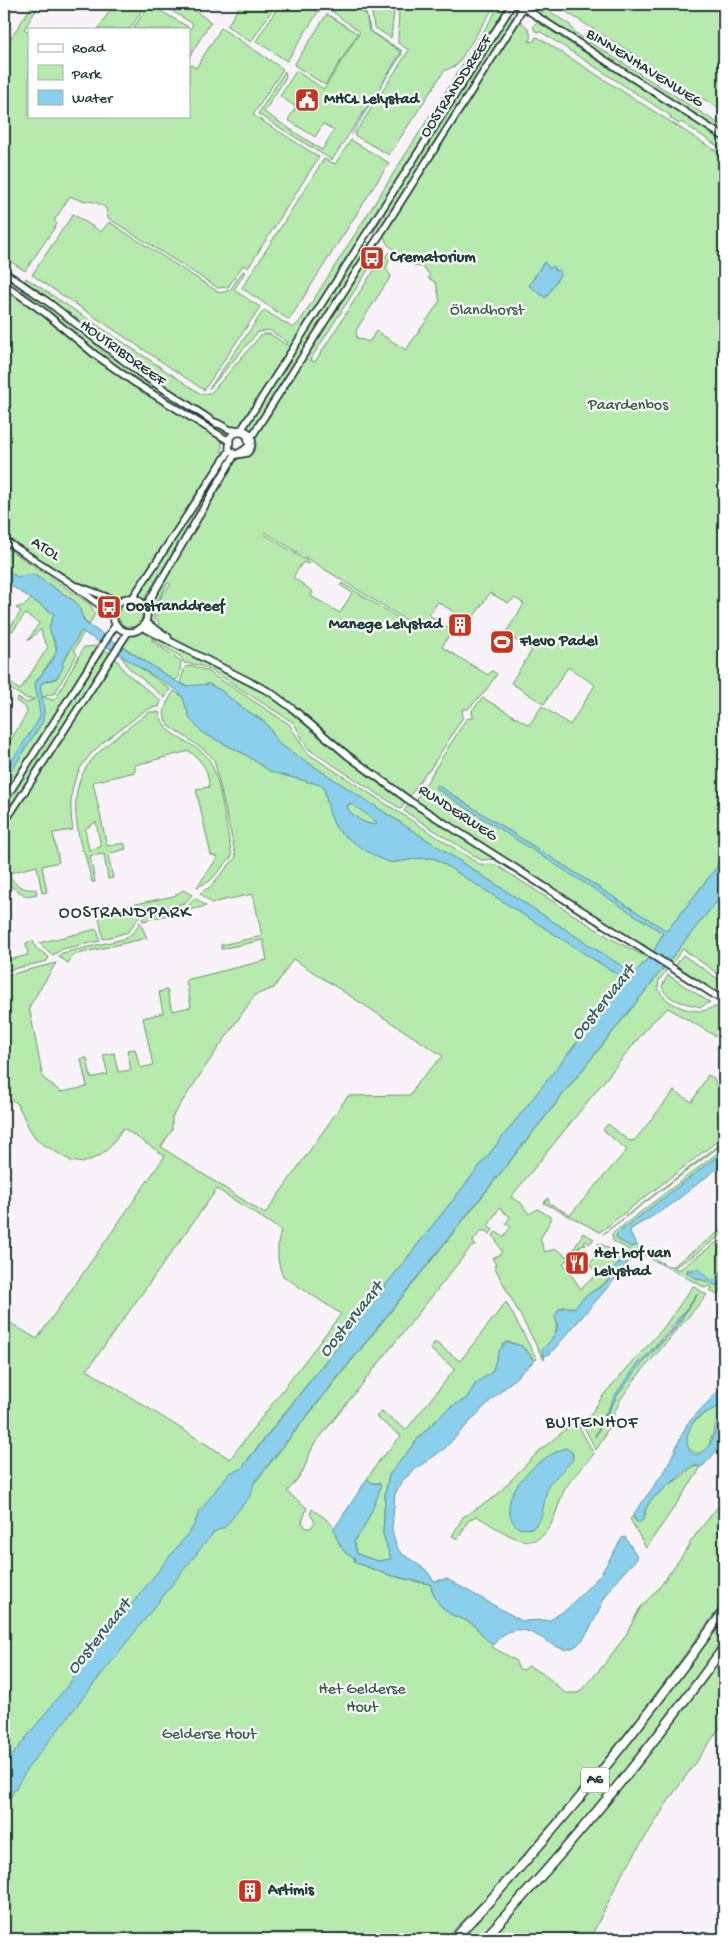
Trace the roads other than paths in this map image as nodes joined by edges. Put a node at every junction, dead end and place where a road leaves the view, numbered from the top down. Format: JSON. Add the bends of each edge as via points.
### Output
{"nodes":[{"id":1,"x":516,"y":5,"type":"edge"},
{"id":2,"x":724,"y":137,"type":"edge"},
{"id":3,"x":4,"y":272,"type":"edge"},
{"id":4,"x":4,"y":284,"type":"edge"},
{"id":5,"x":211,"y":430,"type":"junction"},
{"id":6,"x":238,"y":431,"type":"junction"},
{"id":7,"x":252,"y":436,"type":"junction"},
{"id":8,"x":228,"y":441,"type":"junction"},
{"id":9,"x":230,"y":450,"type":"junction"},
{"id":10,"x":237,"y":455,"type":"junction"},
{"id":11,"x":218,"y":467,"type":"junction"},
{"id":12,"x":4,"y":540,"type":"edge"},
{"id":13,"x":72,"y":584,"type":"junction"},
{"id":14,"x":132,"y":599,"type":"junction"},
{"id":15,"x":120,"y":602,"type":"junction"},
{"id":16,"x":144,"y":608,"type":"junction"},
{"id":17,"x":113,"y":615,"type":"junction"},
{"id":18,"x":116,"y":624,"type":"junction"},
{"id":19,"x":143,"y":624,"type":"junction"},
{"id":20,"x":128,"y":632,"type":"junction"},
{"id":21,"x":4,"y":802,"type":"edge"},
{"id":22,"x":4,"y":823,"type":"edge"},
{"id":23,"x":724,"y":1002,"type":"edge"},
{"id":24,"x":724,"y":1611,"type":"edge"},
{"id":25,"x":724,"y":1647,"type":"edge"},
{"id":26,"x":454,"y":1939,"type":"edge"},
{"id":27,"x":484,"y":1939,"type":"edge"}],
"edges":[{"from":1,"to":2,"type":"main road","name":"BINNENHAVENWEG"},
{"from":1,"to":6,"type":"main road","name":"OOSTRANDDREEF"},
{"from":1,"to":7,"type":"main road","name":"OOSTRANDDREEF"},
{"from":3,"to":6,"type":"main road","name":"HOUTRIBDREEF","via":[[142,374],[216,422]]},
{"from":4,"to":5,"type":"main road","name":"HOUTRIBDREEF","via":[[135,383]]},
{"from":5,"to":8,"type":"main road","name":"HOUTRIBDREEF"},
{"from":5,"to":11,"type":"main road","via":[[223,439],[224,444],[225,454]]},
{"from":6,"to":7,"type":"main road"},
{"from":6,"to":8,"type":"main road"},
{"from":6,"to":10,"type":"main road","via":[[248,436],[249,444]]},
{"from":7,"to":10,"type":"main road","name":"OOSTRANDDREEF","via":[[251,449]]},
{"from":8,"to":9,"type":"main road"},
{"from":9,"to":10,"type":"main road"},
{"from":9,"to":11,"type":"main road"},
{"from":10,"to":16,"type":"main road"},
{"from":11,"to":14,"type":"main road"},
{"from":12,"to":13,"type":"main road","name":"ATOL"},
{"from":13,"to":15,"type":"main road","name":"ATOL"},
{"from":13,"to":17,"type":"main road","name":"ATOL"},
{"from":14,"to":15,"type":"main road"},
{"from":14,"to":16,"type":"main road"},
{"from":15,"to":17,"type":"main road"},
{"from":16,"to":19,"type":"main road"},
{"from":17,"to":18,"type":"main road"},
{"from":18,"to":20,"type":"main road"},
{"from":18,"to":21,"type":"main road"},
{"from":19,"to":20,"type":"main road"},
{"from":19,"to":23,"type":"main road","name":"RUNDERWEG","via":[[179,647],[270,692],[410,801]]},
{"from":20,"to":22,"type":"main road"},
{"from":24,"to":26,"type":"highway","number":"A6","via":[[567,1815]]},
{"from":25,"to":27,"type":"highway","number":"A6","via":[[601,1807]]}]}
